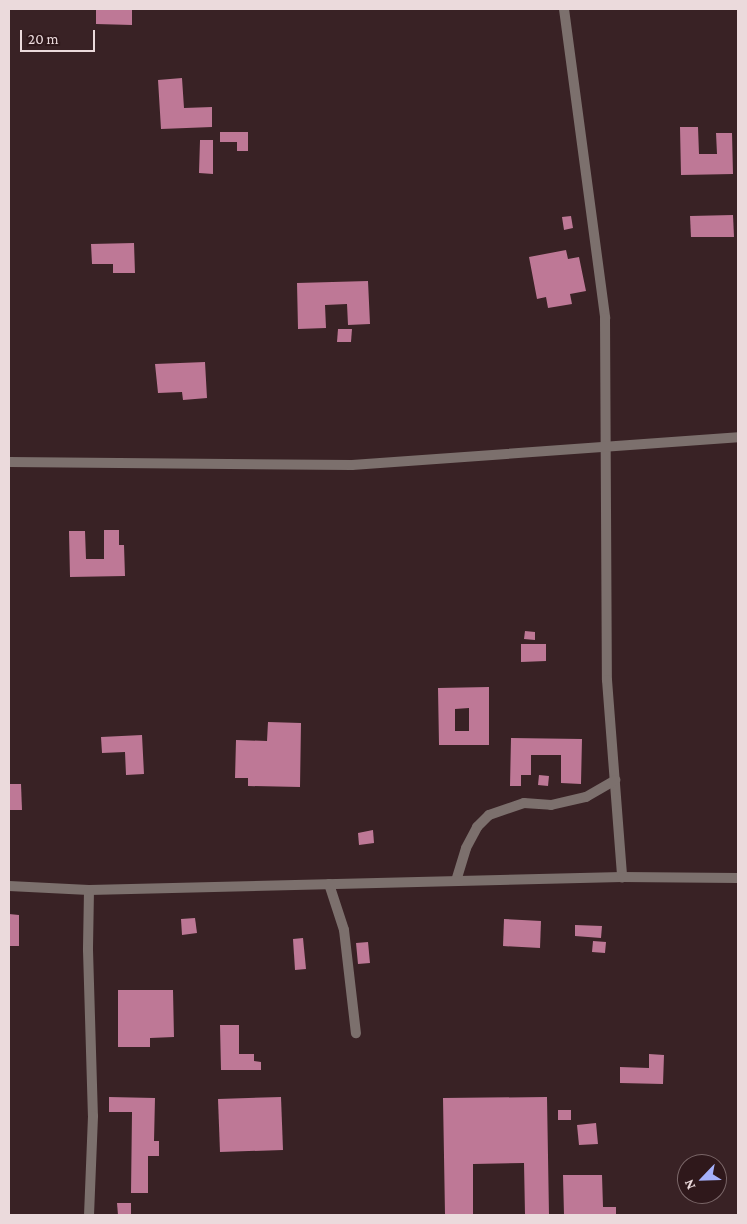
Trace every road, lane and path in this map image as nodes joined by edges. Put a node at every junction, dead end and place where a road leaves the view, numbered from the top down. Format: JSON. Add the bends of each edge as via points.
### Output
{"nodes":[{"id":1,"x":564,"y":9,"type":"edge"},
{"id":2,"x":738,"y":437,"type":"edge"},
{"id":3,"x":604,"y":446,"type":"junction"},
{"id":4,"x":9,"y":462,"type":"edge"},
{"id":5,"x":615,"y":780,"type":"junction"},
{"id":6,"x":622,"y":877,"type":"junction"},
{"id":7,"x":738,"y":878,"type":"edge"},
{"id":8,"x":456,"y":881,"type":"junction"},
{"id":9,"x":329,"y":884,"type":"junction"},
{"id":10,"x":9,"y":886,"type":"edge"},
{"id":11,"x":89,"y":890,"type":"junction"},
{"id":12,"x":356,"y":1033,"type":"dead end"},
{"id":13,"x":90,"y":1215,"type":"edge"}],
"edges":[{"from":1,"to":3,"type":"street","via":[[605,318]]},
{"from":2,"to":3,"type":"street"},
{"from":3,"to":4,"type":"street","via":[[352,464]]},
{"from":3,"to":5,"type":"street","via":[[607,680]]},
{"from":5,"to":6,"type":"street"},
{"from":5,"to":8,"type":"street","via":[[586,797],[551,805],[524,804],[489,815],[477,827],[466,848]]},
{"from":6,"to":7,"type":"street"},
{"from":6,"to":8,"type":"street"},
{"from":8,"to":9,"type":"street"},
{"from":9,"to":11,"type":"street"},
{"from":9,"to":12,"type":"street","via":[[344,930]]},
{"from":10,"to":11,"type":"street"},
{"from":11,"to":13,"type":"street","via":[[93,1116]]}]}
